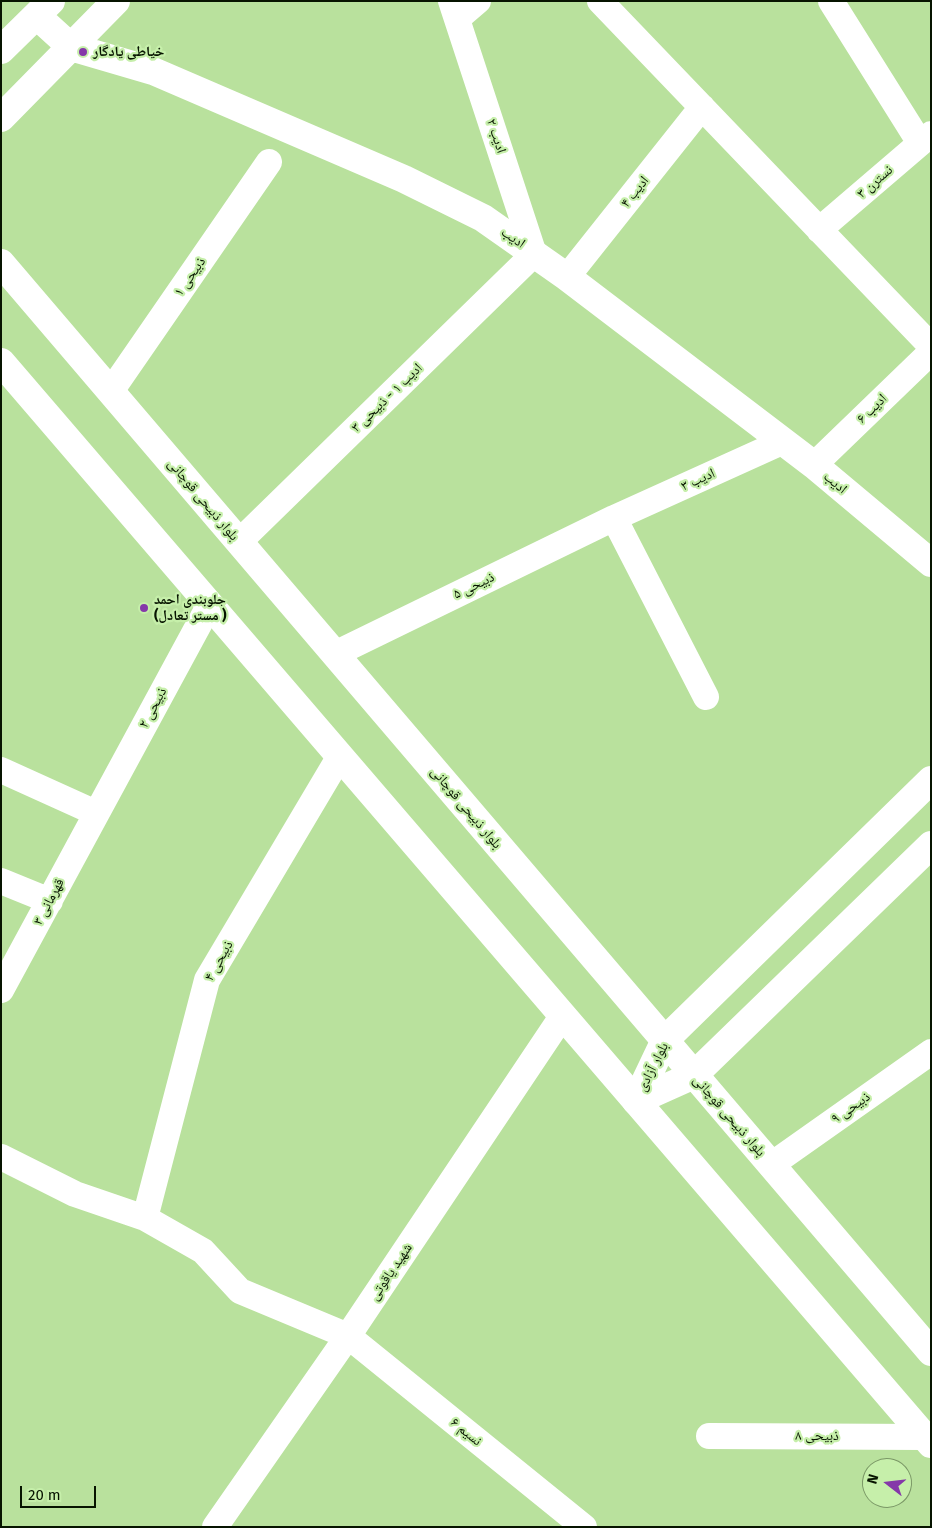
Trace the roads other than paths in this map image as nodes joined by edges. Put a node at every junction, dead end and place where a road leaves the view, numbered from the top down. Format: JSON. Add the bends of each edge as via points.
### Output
{"nodes":[{"id":1,"x":116,"y":1,"type":"edge"},
{"id":2,"x":478,"y":1,"type":"edge"},
{"id":3,"x":600,"y":1,"type":"edge"},
{"id":4,"x":831,"y":1,"type":"edge"},
{"id":5,"x":44,"y":9,"type":"edge"},
{"id":6,"x":454,"y":10,"type":"edge"},
{"id":7,"x":70,"y":47,"type":"junction"},
{"id":8,"x":1,"y":50,"type":"edge"},
{"id":9,"x":702,"y":108,"type":"junction"},
{"id":10,"x":1,"y":118,"type":"edge"},
{"id":11,"x":925,"y":138,"type":"edge"},
{"id":12,"x":269,"y":162,"type":"dead end"},
{"id":13,"x":820,"y":230,"type":"junction"},
{"id":14,"x":534,"y":254,"type":"junction"},
{"id":15,"x":1,"y":263,"type":"edge"},
{"id":16,"x":567,"y":277,"type":"junction"},
{"id":17,"x":931,"y":346,"type":"edge"},
{"id":18,"x":931,"y":352,"type":"edge"},
{"id":19,"x":1,"y":362,"type":"edge"},
{"id":20,"x":111,"y":392,"type":"junction"},
{"id":21,"x":782,"y":442,"type":"junction"},
{"id":22,"x":814,"y":465,"type":"junction"},
{"id":23,"x":614,"y":518,"type":"junction"},
{"id":24,"x":239,"y":542,"type":"junction"},
{"id":25,"x":931,"y":563,"type":"edge"},
{"id":26,"x":210,"y":604,"type":"junction"},
{"id":27,"x":335,"y":654,"type":"junction"},
{"id":28,"x":706,"y":697,"type":"dead end"},
{"id":29,"x":340,"y":756,"type":"junction"},
{"id":30,"x":1,"y":770,"type":"edge"},
{"id":31,"x":931,"y":780,"type":"edge"},
{"id":32,"x":96,"y":813,"type":"junction"},
{"id":33,"x":931,"y":845,"type":"edge"},
{"id":34,"x":1,"y":882,"type":"edge"},
{"id":35,"x":50,"y":901,"type":"junction"},
{"id":36,"x":1,"y":990,"type":"edge"},
{"id":37,"x":563,"y":1016,"type":"junction"},
{"id":38,"x":665,"y":1040,"type":"junction"},
{"id":39,"x":931,"y":1052,"type":"edge"},
{"id":40,"x":694,"y":1075,"type":"junction"},
{"id":41,"x":636,"y":1101,"type":"junction"},
{"id":42,"x":1,"y":1157,"type":"edge"},
{"id":43,"x":771,"y":1165,"type":"junction"},
{"id":44,"x":145,"y":1218,"type":"junction"},
{"id":45,"x":348,"y":1336,"type":"junction"},
{"id":46,"x":928,"y":1341,"type":"edge"},
{"id":47,"x":709,"y":1436,"type":"dead end"},
{"id":48,"x":928,"y":1440,"type":"edge"},
{"id":49,"x":215,"y":1527,"type":"edge"},
{"id":50,"x":584,"y":1527,"type":"edge"}],
"edges":[{"from":1,"to":7,"type":"main road"},
{"from":2,"to":6,"type":"street"},
{"from":3,"to":9,"type":"street"},
{"from":4,"to":11,"type":"street"},
{"from":5,"to":7,"type":"main road","name":"ادیب"},
{"from":5,"to":8,"type":"main road"},
{"from":6,"to":14,"type":"street","name":"ادیب ۲"},
{"from":7,"to":10,"type":"main road"},
{"from":7,"to":14,"type":"main road","name":"ادیب","via":[[153,71],[404,179],[483,218]]},
{"from":9,"to":13,"type":"street"},
{"from":9,"to":16,"type":"street","name":"ادیب ۴"},
{"from":11,"to":13,"type":"street","name":"نسترن ۳"},
{"from":12,"to":20,"type":"street","name":"ذبیحی ۱"},
{"from":13,"to":17,"type":"street"},
{"from":14,"to":16,"type":"main road","name":"ادیب"},
{"from":14,"to":24,"type":"street","name":"ادیب ۱ - ذبیحی ۳"},
{"from":15,"to":20,"type":"main road","name":"بلوار ذبیحی قوچانی"},
{"from":16,"to":21,"type":"main road","name":"ادیب"},
{"from":18,"to":22,"type":"street","name":"ادیب ۶"},
{"from":19,"to":26,"type":"main road"},
{"from":20,"to":24,"type":"main road","name":"بلوار ذبیحی قوچانی"},
{"from":21,"to":22,"type":"main road","name":"ادیب"},
{"from":21,"to":23,"type":"street","name":"ادیب ۳"},
{"from":22,"to":25,"type":"main road","name":"ادیب"},
{"from":23,"to":27,"type":"street","name":"ذبیحی ۵"},
{"from":23,"to":28,"type":"street"},
{"from":24,"to":27,"type":"main road","name":"بلوار ذبیحی قوچانی"},
{"from":26,"to":29,"type":"main road"},
{"from":26,"to":32,"type":"street","name":"ذبیحی ۲"},
{"from":27,"to":38,"type":"main road","name":"بلوار ذبیحی قوچانی"},
{"from":29,"to":37,"type":"main road"},
{"from":29,"to":44,"type":"street","name":"ذبیحی ۴","via":[[207,980]]},
{"from":30,"to":32,"type":"street"},
{"from":31,"to":38,"type":"main road","name":"بلوار آزادی"},
{"from":32,"to":35,"type":"street","name":"قهرمانی ۳"},
{"from":33,"to":40,"type":"main road","name":"بلوار آزادی"},
{"from":34,"to":35,"type":"street"},
{"from":35,"to":36,"type":"street","name":"قهرمانی ۳"},
{"from":37,"to":41,"type":"main road"},
{"from":37,"to":45,"type":"street","name":"شهید یاقوتی"},
{"from":38,"to":40,"type":"main road","name":"بلوار ذبیحی قوچانی"},
{"from":38,"to":41,"type":"main road","name":"بلوار آزادی"},
{"from":39,"to":43,"type":"street","name":"ذبیحی ۹"},
{"from":40,"to":41,"type":"main road","name":"بلوار آزادی"},
{"from":40,"to":43,"type":"main road","name":"بلوار ذبیحی قوچانی"},
{"from":41,"to":48,"type":"main road"},
{"from":42,"to":44,"type":"street","name":"نسیم ۶","via":[[75,1194]]},
{"from":43,"to":46,"type":"main road","name":"بلوار ذبیحی قوچانی"},
{"from":44,"to":45,"type":"street","name":"نسیم ۶","via":[[203,1251],[240,1291]]},
{"from":45,"to":49,"type":"street","name":"شهید یاقوتی"},
{"from":45,"to":50,"type":"street","name":"نسیم ۶"},
{"from":47,"to":48,"type":"street","name":"ذبیحی ۸"}]}
